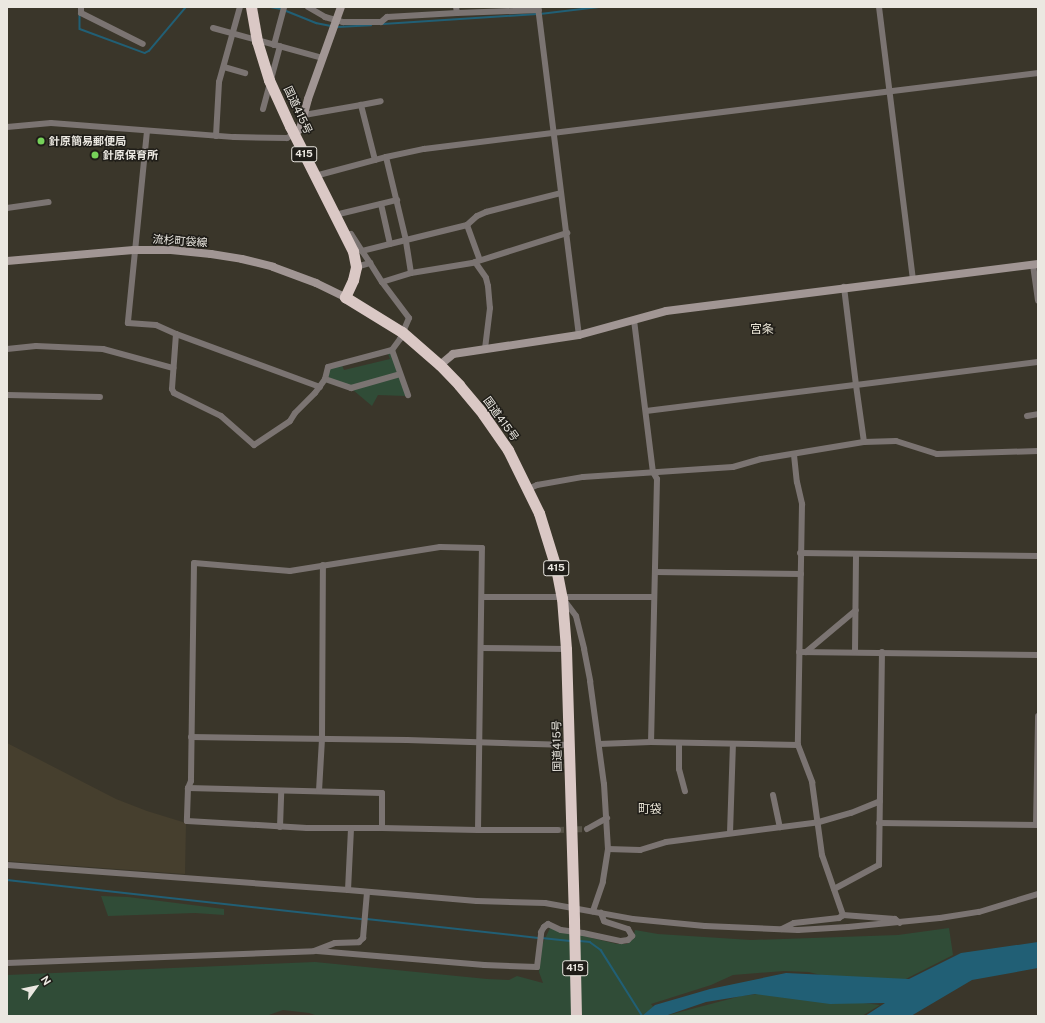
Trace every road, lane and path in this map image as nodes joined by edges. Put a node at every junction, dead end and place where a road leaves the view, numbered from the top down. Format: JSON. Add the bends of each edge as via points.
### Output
{"nodes":[{"id":1,"x":81,"y":7,"type":"edge"},
{"id":2,"x":240,"y":7,"type":"edge"},
{"id":3,"x":250,"y":7,"type":"edge"},
{"id":4,"x":284,"y":7,"type":"edge"},
{"id":5,"x":308,"y":7,"type":"edge"},
{"id":6,"x":341,"y":7,"type":"edge"},
{"id":7,"x":879,"y":7,"type":"edge"},
{"id":8,"x":538,"y":9,"type":"edge"},
{"id":9,"x":457,"y":10,"type":"edge"},
{"id":10,"x":336,"y":19,"type":"junction"},
{"id":11,"x":213,"y":28,"type":"dead end"},
{"id":12,"x":234,"y":34,"type":"junction"},
{"id":13,"x":257,"y":41,"type":"junction"},
{"id":14,"x":143,"y":44,"type":"dead end"},
{"id":15,"x":277,"y":46,"type":"junction"},
{"id":16,"x":322,"y":58,"type":"junction"},
{"id":17,"x":224,"y":67,"type":"junction"},
{"id":18,"x":245,"y":73,"type":"dead end"},
{"id":19,"x":1038,"y":73,"type":"edge"},
{"id":20,"x":270,"y":80,"type":"junction"},
{"id":21,"x":890,"y":92,"type":"junction"},
{"id":22,"x":381,"y":101,"type":"dead end"},
{"id":23,"x":361,"y":105,"type":"junction"},
{"id":24,"x":263,"y":109,"type":"dead end"},
{"id":25,"x":304,"y":115,"type":"junction"},
{"id":26,"x":7,"y":127,"type":"edge"},
{"id":27,"x":147,"y":131,"type":"junction"},
{"id":28,"x":552,"y":133,"type":"junction"},
{"id":29,"x":294,"y":134,"type":"junction"},
{"id":30,"x":216,"y":136,"type":"junction"},
{"id":31,"x":386,"y":157,"type":"junction"},
{"id":32,"x":375,"y":160,"type":"junction"},
{"id":33,"x":314,"y":176,"type":"junction"},
{"id":34,"x":561,"y":193,"type":"junction"},
{"id":35,"x":397,"y":200,"type":"junction"},
{"id":36,"x":49,"y":202,"type":"dead end"},
{"id":37,"x":381,"y":204,"type":"junction"},
{"id":38,"x":7,"y":208,"type":"edge"},
{"id":39,"x":335,"y":216,"type":"junction"},
{"id":40,"x":467,"y":225,"type":"junction"},
{"id":41,"x":567,"y":233,"type":"junction"},
{"id":42,"x":346,"y":236,"type":"junction"},
{"id":43,"x":406,"y":240,"type":"junction"},
{"id":44,"x":390,"y":244,"type":"junction"},
{"id":45,"x":134,"y":250,"type":"junction"},
{"id":46,"x":362,"y":251,"type":"junction"},
{"id":47,"x":7,"y":261,"type":"edge"},
{"id":48,"x":477,"y":261,"type":"junction"},
{"id":49,"x":370,"y":263,"type":"junction"},
{"id":50,"x":1036,"y":264,"type":"edge"},
{"id":51,"x":356,"y":267,"type":"junction"},
{"id":52,"x":411,"y":273,"type":"junction"},
{"id":53,"x":913,"y":280,"type":"junction"},
{"id":54,"x":382,"y":282,"type":"junction"},
{"id":55,"x":844,"y":287,"type":"junction"},
{"id":56,"x":345,"y":297,"type":"junction"},
{"id":57,"x":1038,"y":300,"type":"edge"},
{"id":58,"x":634,"y":320,"type":"junction"},
{"id":59,"x":402,"y":332,"type":"junction"},
{"id":60,"x":176,"y":334,"type":"junction"},
{"id":61,"x":579,"y":336,"type":"junction"},
{"id":62,"x":7,"y":349,"type":"edge"},
{"id":63,"x":485,"y":349,"type":"junction"},
{"id":64,"x":392,"y":350,"type":"junction"},
{"id":65,"x":1038,"y":362,"type":"edge"},
{"id":66,"x":440,"y":365,"type":"junction"},
{"id":67,"x":173,"y":368,"type":"junction"},
{"id":68,"x":400,"y":374,"type":"junction"},
{"id":69,"x":325,"y":379,"type":"junction"},
{"id":70,"x":856,"y":385,"type":"junction"},
{"id":71,"x":320,"y":387,"type":"junction"},
{"id":72,"x":7,"y":395,"type":"edge"},
{"id":73,"x":408,"y":395,"type":"dead end"},
{"id":74,"x":100,"y":397,"type":"dead end"},
{"id":75,"x":646,"y":412,"type":"junction"},
{"id":76,"x":1038,"y":414,"type":"edge"},
{"id":77,"x":1027,"y":416,"type":"dead end"},
{"id":78,"x":864,"y":442,"type":"junction"},
{"id":79,"x":1038,"y":451,"type":"edge"},
{"id":80,"x":794,"y":455,"type":"junction"},
{"id":81,"x":653,"y":472,"type":"junction"},
{"id":82,"x":528,"y":489,"type":"junction"},
{"id":83,"x":800,"y":553,"type":"junction"},
{"id":84,"x":856,"y":554,"type":"junction"},
{"id":85,"x":1038,"y":556,"type":"edge"},
{"id":86,"x":323,"y":565,"type":"junction"},
{"id":87,"x":655,"y":572,"type":"junction"},
{"id":88,"x":801,"y":574,"type":"junction"},
{"id":89,"x":482,"y":597,"type":"junction"},
{"id":90,"x":654,"y":597,"type":"junction"},
{"id":91,"x":562,"y":598,"type":"junction"},
{"id":92,"x":856,"y":610,"type":"junction"},
{"id":93,"x":481,"y":648,"type":"junction"},
{"id":94,"x":566,"y":649,"type":"junction"},
{"id":95,"x":799,"y":652,"type":"junction"},
{"id":96,"x":806,"y":652,"type":"junction"},
{"id":97,"x":855,"y":652,"type":"junction"},
{"id":98,"x":882,"y":652,"type":"junction"},
{"id":99,"x":1038,"y":655,"type":"edge"},
{"id":100,"x":1038,"y":716,"type":"edge"},
{"id":101,"x":191,"y":737,"type":"junction"},
{"id":102,"x":322,"y":739,"type":"junction"},
{"id":103,"x":651,"y":742,"type":"junction"},
{"id":104,"x":478,"y":743,"type":"junction"},
{"id":105,"x":679,"y":743,"type":"junction"},
{"id":106,"x":570,"y":744,"type":"junction"},
{"id":107,"x":599,"y":744,"type":"junction"},
{"id":108,"x":732,"y":744,"type":"junction"},
{"id":109,"x":798,"y":745,"type":"junction"},
{"id":110,"x":188,"y":788,"type":"junction"},
{"id":111,"x":281,"y":791,"type":"junction"},
{"id":112,"x":319,"y":791,"type":"junction"},
{"id":113,"x":685,"y":791,"type":"dead end"},
{"id":114,"x":774,"y":795,"type":"dead end"},
{"id":115,"x":880,"y":801,"type":"junction"},
{"id":116,"x":607,"y":818,"type":"junction"},
{"id":117,"x":819,"y":822,"type":"junction"},
{"id":118,"x":879,"y":823,"type":"junction"},
{"id":119,"x":1037,"y":825,"type":"edge"},
{"id":120,"x":280,"y":827,"type":"junction"},
{"id":121,"x":780,"y":827,"type":"junction"},
{"id":122,"x":382,"y":828,"type":"junction"},
{"id":123,"x":351,"y":829,"type":"junction"},
{"id":124,"x":478,"y":830,"type":"junction"},
{"id":125,"x":558,"y":830,"type":"tunnel mouth"},
{"id":126,"x":587,"y":830,"type":"tunnel mouth"},
{"id":127,"x":730,"y":833,"type":"junction"},
{"id":128,"x":608,"y":849,"type":"junction"},
{"id":129,"x":7,"y":865,"type":"edge"},
{"id":130,"x":834,"y":889,"type":"junction"},
{"id":131,"x":348,"y":890,"type":"junction"},
{"id":132,"x":367,"y":892,"type":"junction"},
{"id":133,"x":1038,"y":894,"type":"edge"},
{"id":134,"x":573,"y":907,"type":"junction"},
{"id":135,"x":593,"y":911,"type":"junction"},
{"id":136,"x":601,"y":912,"type":"junction"},
{"id":137,"x":843,"y":915,"type":"junction"},
{"id":138,"x":900,"y":923,"type":"junction"},
{"id":139,"x":782,"y":929,"type":"junction"},
{"id":140,"x":314,"y":951,"type":"junction"},
{"id":141,"x":7,"y":963,"type":"edge"},
{"id":142,"x":576,"y":1016,"type":"edge"}],
"edges":[{"from":1,"to":14,"type":"street","via":[[81,13]]},
{"from":2,"to":12,"type":"street"},
{"from":3,"to":13,"type":"highway","name":"国道415号","number":"415"},
{"from":4,"to":15,"type":"street"},
{"from":5,"to":10,"type":"street"},
{"from":6,"to":10,"type":"street"},
{"from":7,"to":21,"type":"street"},
{"from":8,"to":9,"type":"street"},
{"from":8,"to":28,"type":"street"},
{"from":9,"to":10,"type":"street","via":[[387,17],[381,22],[343,22]]},
{"from":10,"to":16,"type":"street"},
{"from":11,"to":12,"type":"street"},
{"from":12,"to":13,"type":"street"},
{"from":12,"to":17,"type":"street"},
{"from":13,"to":15,"type":"street"},
{"from":13,"to":20,"type":"highway","name":"国道415号","number":"415"},
{"from":15,"to":16,"type":"street"},
{"from":15,"to":20,"type":"street"},
{"from":16,"to":25,"type":"street"},
{"from":17,"to":18,"type":"street"},
{"from":17,"to":30,"type":"street","via":[[219,82]]},
{"from":19,"to":21,"type":"street"},
{"from":20,"to":24,"type":"street"},
{"from":20,"to":29,"type":"highway","name":"国道415号","number":"415"},
{"from":21,"to":28,"type":"street"},
{"from":21,"to":53,"type":"street"},
{"from":22,"to":23,"type":"street"},
{"from":23,"to":25,"type":"street"},
{"from":23,"to":32,"type":"street"},
{"from":25,"to":29,"type":"street","via":[[300,129]]},
{"from":26,"to":27,"type":"street","via":[[51,123]]},
{"from":27,"to":30,"type":"street"},
{"from":27,"to":45,"type":"street"},
{"from":28,"to":31,"type":"street","via":[[424,149]]},
{"from":28,"to":34,"type":"street"},
{"from":29,"to":30,"type":"street","via":[[287,138]]},
{"from":29,"to":33,"type":"highway","name":"国道415号","number":"415"},
{"from":31,"to":32,"type":"street"},
{"from":31,"to":35,"type":"street"},
{"from":32,"to":33,"type":"street"},
{"from":33,"to":39,"type":"highway","name":"国道415号","number":"415"},
{"from":34,"to":40,"type":"street","via":[[486,212]]},
{"from":34,"to":41,"type":"street"},
{"from":35,"to":37,"type":"street"},
{"from":35,"to":43,"type":"street"},
{"from":36,"to":38,"type":"street"},
{"from":37,"to":39,"type":"street"},
{"from":37,"to":44,"type":"street"},
{"from":39,"to":42,"type":"highway","name":"国道415号","number":"415"},
{"from":40,"to":43,"type":"street"},
{"from":40,"to":48,"type":"street"},
{"from":41,"to":48,"type":"street"},
{"from":41,"to":61,"type":"street"},
{"from":42,"to":46,"type":"street","via":[[351,234]]},
{"from":42,"to":51,"type":"highway","name":"国道415号","number":"415","via":[[353,251]]},
{"from":43,"to":44,"type":"street"},
{"from":43,"to":52,"type":"street"},
{"from":44,"to":46,"type":"street"},
{"from":45,"to":47,"type":"street","name":"流杉町袋線"},
{"from":45,"to":56,"type":"street","name":"流杉町袋線","via":[[171,250],[242,259],[273,267]]},
{"from":45,"to":60,"type":"street","via":[[128,323],[156,325]]},
{"from":46,"to":49,"type":"street"},
{"from":48,"to":52,"type":"street"},
{"from":48,"to":63,"type":"street","via":[[488,286],[490,308]]},
{"from":49,"to":51,"type":"street"},
{"from":49,"to":54,"type":"street"},
{"from":50,"to":53,"type":"street"},
{"from":50,"to":57,"type":"street"},
{"from":51,"to":56,"type":"highway"},
{"from":52,"to":54,"type":"street"},
{"from":53,"to":55,"type":"street"},
{"from":54,"to":59,"type":"street","via":[[409,318]]},
{"from":55,"to":58,"type":"street","via":[[666,311]]},
{"from":55,"to":70,"type":"street"},
{"from":56,"to":59,"type":"highway","name":"国道415号","number":"415"},
{"from":58,"to":61,"type":"street"},
{"from":58,"to":75,"type":"street"},
{"from":59,"to":64,"type":"street"},
{"from":59,"to":66,"type":"highway","name":"国道415号","number":"415"},
{"from":60,"to":67,"type":"street"},
{"from":60,"to":71,"type":"street"},
{"from":61,"to":63,"type":"street"},
{"from":62,"to":67,"type":"street","via":[[36,346],[103,349]]},
{"from":63,"to":66,"type":"street","via":[[454,354]]},
{"from":64,"to":68,"type":"street"},
{"from":64,"to":69,"type":"street","via":[[328,367]]},
{"from":65,"to":70,"type":"street"},
{"from":66,"to":82,"type":"highway","name":"国道415号","number":"415","via":[[483,414],[508,450]]},
{"from":67,"to":71,"type":"street","via":[[174,393],[222,416],[254,445],[290,421]]},
{"from":68,"to":69,"type":"street","via":[[351,388]]},
{"from":68,"to":73,"type":"street"},
{"from":69,"to":71,"type":"street"},
{"from":70,"to":75,"type":"street"},
{"from":70,"to":78,"type":"street"},
{"from":72,"to":74,"type":"street"},
{"from":75,"to":81,"type":"street"},
{"from":76,"to":77,"type":"street"},
{"from":78,"to":79,"type":"street","via":[[896,441],[937,454]]},
{"from":78,"to":80,"type":"street"},
{"from":80,"to":81,"type":"street","via":[[761,459],[733,467]]},
{"from":80,"to":83,"type":"street","via":[[802,504]]},
{"from":81,"to":82,"type":"street","via":[[583,477]]},
{"from":81,"to":87,"type":"street","via":[[656,479]]},
{"from":82,"to":91,"type":"highway","name":"国道415号","number":"415","via":[[546,532]]},
{"from":83,"to":84,"type":"street"},
{"from":83,"to":88,"type":"street"},
{"from":84,"to":85,"type":"street"},
{"from":84,"to":92,"type":"street"},
{"from":86,"to":89,"type":"street","via":[[440,547],[482,548]]},
{"from":86,"to":101,"type":"street","via":[[290,571],[271,571],[194,563]]},
{"from":86,"to":102,"type":"street"},
{"from":87,"to":88,"type":"street"},
{"from":87,"to":90,"type":"street"},
{"from":88,"to":95,"type":"street"},
{"from":89,"to":91,"type":"street"},
{"from":89,"to":93,"type":"street"},
{"from":90,"to":91,"type":"street"},
{"from":90,"to":103,"type":"street"},
{"from":91,"to":94,"type":"highway","name":"国道415号","number":"415"},
{"from":91,"to":107,"type":"street","via":[[576,616],[590,681]]},
{"from":92,"to":96,"type":"street"},
{"from":92,"to":97,"type":"street"},
{"from":93,"to":94,"type":"street"},
{"from":93,"to":104,"type":"street"},
{"from":94,"to":106,"type":"highway","name":"国道415号","number":"415"},
{"from":95,"to":96,"type":"street"},
{"from":95,"to":109,"type":"street"},
{"from":96,"to":97,"type":"street"},
{"from":97,"to":98,"type":"street"},
{"from":98,"to":99,"type":"street"},
{"from":98,"to":115,"type":"street"},
{"from":100,"to":119,"type":"street"},
{"from":101,"to":102,"type":"street"},
{"from":101,"to":110,"type":"street","via":[[191,781]]},
{"from":102,"to":104,"type":"street"},
{"from":102,"to":112,"type":"street"},
{"from":103,"to":105,"type":"street"},
{"from":103,"to":107,"type":"street"},
{"from":104,"to":106,"type":"street"},
{"from":104,"to":124,"type":"street"},
{"from":105,"to":108,"type":"street"},
{"from":105,"to":113,"type":"street","via":[[679,769]]},
{"from":106,"to":134,"type":"highway","name":"国道415号","number":"415"},
{"from":107,"to":116,"type":"street"},
{"from":108,"to":109,"type":"street"},
{"from":108,"to":127,"type":"street"},
{"from":109,"to":117,"type":"street","via":[[812,782]]},
{"from":110,"to":111,"type":"street"},
{"from":110,"to":120,"type":"street","via":[[187,821]]},
{"from":111,"to":112,"type":"street"},
{"from":111,"to":120,"type":"street"},
{"from":112,"to":122,"type":"street","via":[[382,792]]},
{"from":114,"to":121,"type":"street"},
{"from":115,"to":117,"type":"street"},
{"from":115,"to":118,"type":"street"},
{"from":116,"to":126,"type":"street"},
{"from":116,"to":128,"type":"street"},
{"from":117,"to":121,"type":"street"},
{"from":117,"to":130,"type":"street","via":[[822,855]]},
{"from":118,"to":119,"type":"street"},
{"from":118,"to":130,"type":"street","via":[[879,865]]},
{"from":120,"to":123,"type":"street"},
{"from":121,"to":127,"type":"street"},
{"from":122,"to":123,"type":"street"},
{"from":122,"to":124,"type":"street"},
{"from":123,"to":131,"type":"street"},
{"from":124,"to":125,"type":"street"},
{"from":127,"to":128,"type":"street","via":[[666,842],[640,850]]},
{"from":128,"to":135,"type":"street","via":[[603,882]]},
{"from":129,"to":131,"type":"street"},
{"from":130,"to":137,"type":"street"},
{"from":131,"to":132,"type":"street"},
{"from":132,"to":134,"type":"street"},
{"from":132,"to":140,"type":"street","via":[[363,938],[359,942],[335,943]]},
{"from":133,"to":138,"type":"street","via":[[979,912]]},
{"from":134,"to":135,"type":"street"},
{"from":134,"to":142,"type":"highway","name":"国道415号","number":"415","bridge":true},
{"from":135,"to":136,"type":"street"},
{"from":136,"to":139,"type":"street","via":[[633,919],[705,926]]},
{"from":136,"to":140,"type":"street","via":[[604,921],[628,929],[632,936],[621,941],[561,930],[548,924],[542,932],[537,967]]},
{"from":137,"to":138,"type":"street","via":[[895,919]]},
{"from":137,"to":139,"type":"street","via":[[839,918],[794,923]]},
{"from":138,"to":139,"type":"street"},
{"from":140,"to":141,"type":"street"}]}
